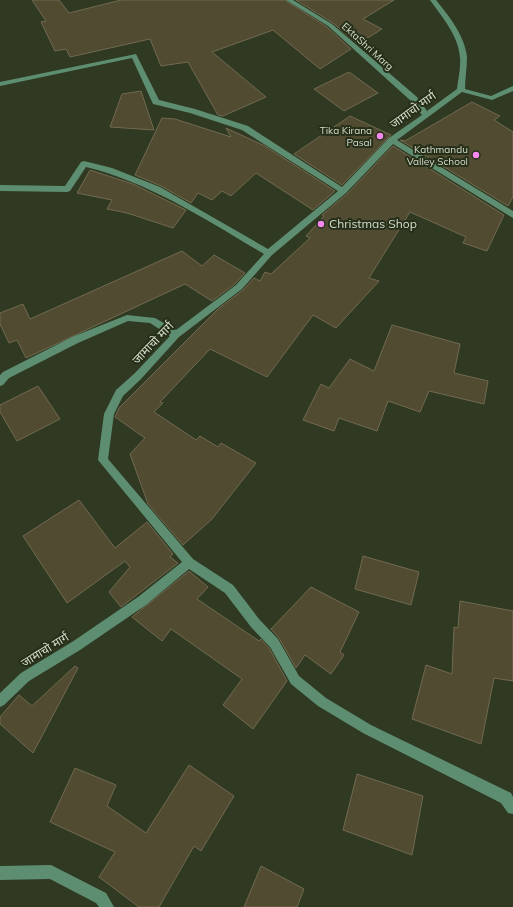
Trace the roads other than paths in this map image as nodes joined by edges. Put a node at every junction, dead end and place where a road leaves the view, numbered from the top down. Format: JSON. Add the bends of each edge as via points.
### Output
{"nodes":[{"id":1,"x":289,"y":0,"type":"edge"},
{"id":2,"x":433,"y":0,"type":"edge"},
{"id":3,"x":0,"y":84,"type":"edge"},
{"id":4,"x":513,"y":88,"type":"edge"},
{"id":5,"x":461,"y":90,"type":"junction"},
{"id":6,"x":426,"y":116,"type":"junction"},
{"id":7,"x":392,"y":140,"type":"junction"},
{"id":8,"x":0,"y":188,"type":"edge"},
{"id":9,"x":343,"y":191,"type":"junction"},
{"id":10,"x":513,"y":215,"type":"edge"},
{"id":11,"x":269,"y":254,"type":"junction"},
{"id":12,"x":176,"y":334,"type":"junction"},
{"id":13,"x":0,"y":382,"type":"edge"},
{"id":14,"x":189,"y":563,"type":"junction"},
{"id":15,"x":0,"y":700,"type":"edge"},
{"id":16,"x":513,"y":808,"type":"edge"},
{"id":17,"x":0,"y":873,"type":"edge"},
{"id":18,"x":107,"y":907,"type":"edge"}],
"edges":[{"from":1,"to":6,"type":"street","name":"EktaShri Marg","via":[[330,25],[414,99]]},
{"from":2,"to":5,"type":"street","via":[[444,14],[462,49],[464,64]]},
{"from":3,"to":9,"type":"street","via":[[134,55],[156,102],[245,128]]},
{"from":4,"to":5,"type":"street","via":[[492,98]]},
{"from":5,"to":6,"type":"street","name":"जामाचो मार्ग"},
{"from":6,"to":7,"type":"street","name":"जामाचो मार्ग"},
{"from":7,"to":9,"type":"street","name":"जामाचो मार्ग"},
{"from":7,"to":10,"type":"street"},
{"from":8,"to":11,"type":"street","via":[[67,189],[84,164],[110,169],[152,187]]},
{"from":9,"to":11,"type":"street","name":"जामाचो मार्ग"},
{"from":11,"to":12,"type":"street","name":"जामाचो मार्ग","via":[[239,287]]},
{"from":12,"to":13,"type":"street","via":[[152,320],[127,318],[75,340],[6,375]]},
{"from":12,"to":14,"type":"street","name":"जामाचो मार्ग","via":[[119,393],[108,414],[103,460]]},
{"from":14,"to":15,"type":"street","name":"जामाचो मार्ग","via":[[142,601],[25,677]]},
{"from":14,"to":16,"type":"street","via":[[229,589],[274,643],[294,680],[322,702],[367,730],[506,798]]},
{"from":17,"to":18,"type":"street","via":[[51,872],[101,898]]}]}
